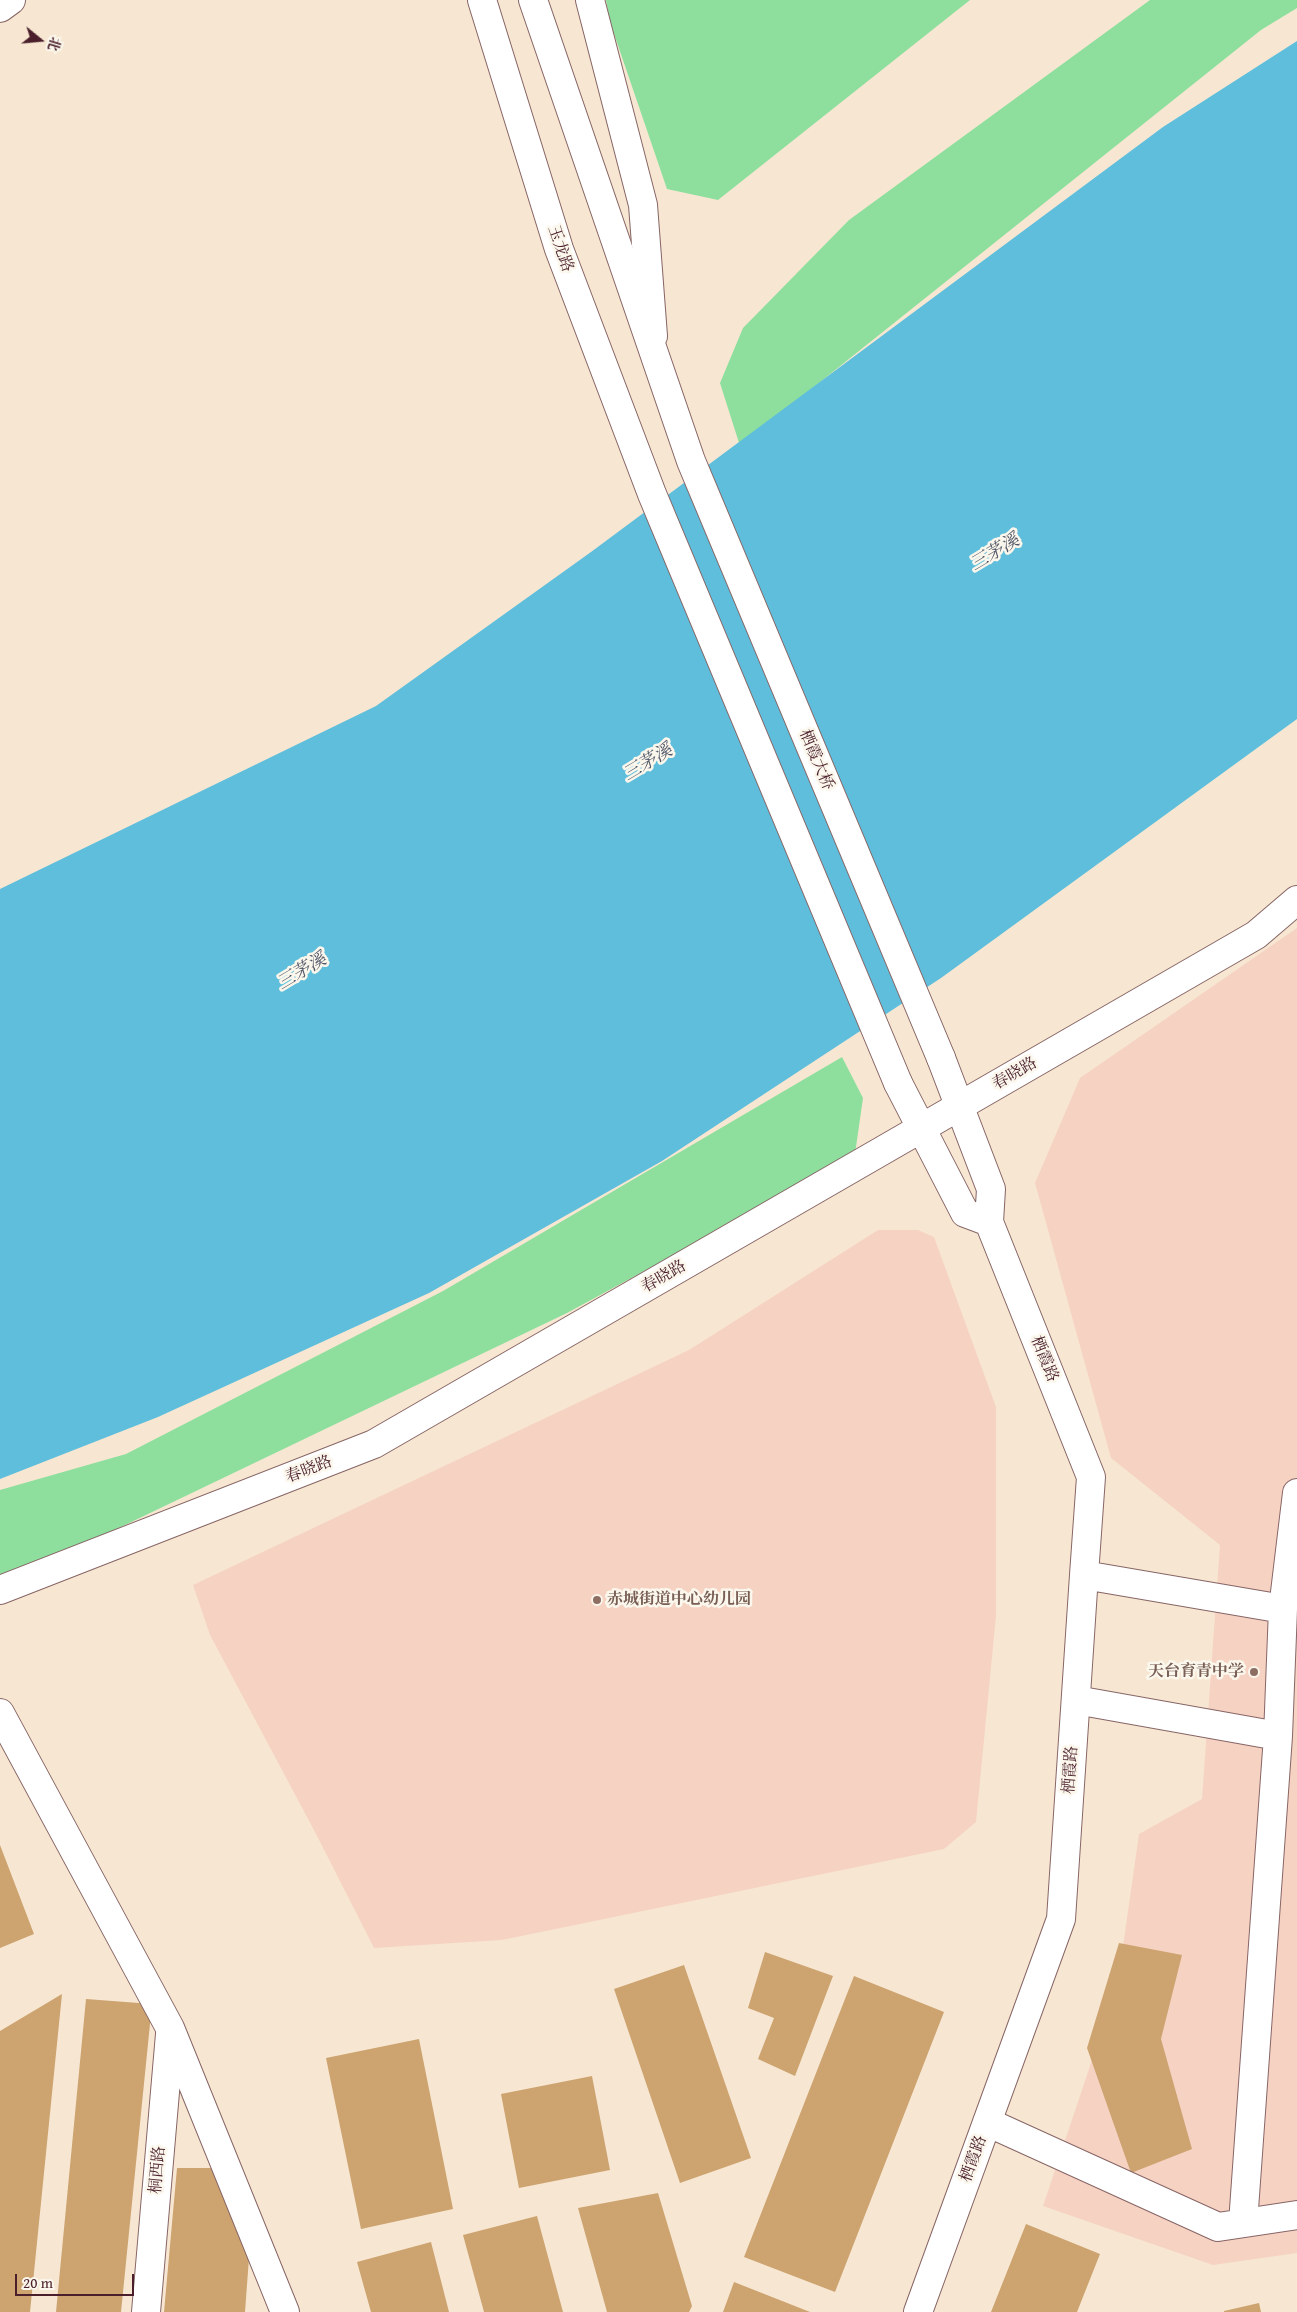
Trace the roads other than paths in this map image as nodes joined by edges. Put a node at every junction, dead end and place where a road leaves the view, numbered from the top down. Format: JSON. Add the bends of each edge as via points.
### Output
{"nodes":[{"id":1,"x":11,"y":0,"type":"edge"},
{"id":2,"x":482,"y":0,"type":"edge"},
{"id":3,"x":533,"y":0,"type":"edge"},
{"id":4,"x":590,"y":0,"type":"edge"},
{"id":5,"x":0,"y":8,"type":"edge"},
{"id":6,"x":654,"y":352,"type":"junction"},
{"id":7,"x":1297,"y":900,"type":"edge"},
{"id":8,"x":960,"y":1106,"type":"junction"},
{"id":9,"x":922,"y":1128,"type":"junction"},
{"id":10,"x":989,"y":1222,"type":"junction"},
{"id":11,"x":1297,"y":1493,"type":"edge"},
{"id":12,"x":1084,"y":1575,"type":"junction"},
{"id":13,"x":0,"y":1590,"type":"edge"},
{"id":14,"x":1283,"y":1609,"type":"junction"},
{"id":15,"x":1076,"y":1700,"type":"junction"},
{"id":16,"x":0,"y":1713,"type":"edge"},
{"id":17,"x":1278,"y":1736,"type":"junction"},
{"id":18,"x":170,"y":2028,"type":"junction"},
{"id":19,"x":988,"y":2122,"type":"junction"},
{"id":20,"x":1297,"y":2215,"type":"edge"},
{"id":21,"x":1243,"y":2223,"type":"junction"},
{"id":22,"x":146,"y":2312,"type":"edge"},
{"id":23,"x":285,"y":2312,"type":"edge"},
{"id":24,"x":918,"y":2312,"type":"edge"}],
"edges":[{"from":1,"to":5,"type":"street"},
{"from":2,"to":9,"type":"street","name":"玉龙路","via":[[559,249],[652,494],[898,1083]]},
{"from":3,"to":6,"type":"street"},
{"from":4,"to":6,"type":"street","via":[[643,205]]},
{"from":6,"to":8,"type":"street","name":"栖霞大桥","via":[[691,461]]},
{"from":7,"to":8,"type":"street","name":"春晓路","via":[[1256,935]]},
{"from":8,"to":9,"type":"street","name":"春晓路"},
{"from":8,"to":10,"type":"street","name":"栖霞大桥","via":[[991,1188]]},
{"from":9,"to":10,"type":"street","via":[[965,1213]]},
{"from":9,"to":13,"type":"street","name":"春晓路","via":[[374,1444]]},
{"from":10,"to":12,"type":"street","name":"栖霞路","via":[[1091,1477]]},
{"from":11,"to":14,"type":"street"},
{"from":12,"to":14,"type":"street"},
{"from":12,"to":15,"type":"street","name":"栖霞路"},
{"from":14,"to":17,"type":"street"},
{"from":15,"to":17,"type":"street"},
{"from":15,"to":19,"type":"street","name":"栖霞路","via":[[1061,1919]]},
{"from":16,"to":18,"type":"street"},
{"from":17,"to":21,"type":"street"},
{"from":18,"to":22,"type":"street","name":"桐西路"},
{"from":18,"to":23,"type":"street"},
{"from":19,"to":21,"type":"street","via":[[1218,2227]]},
{"from":19,"to":24,"type":"street","name":"栖霞路"},
{"from":20,"to":21,"type":"street"}]}
